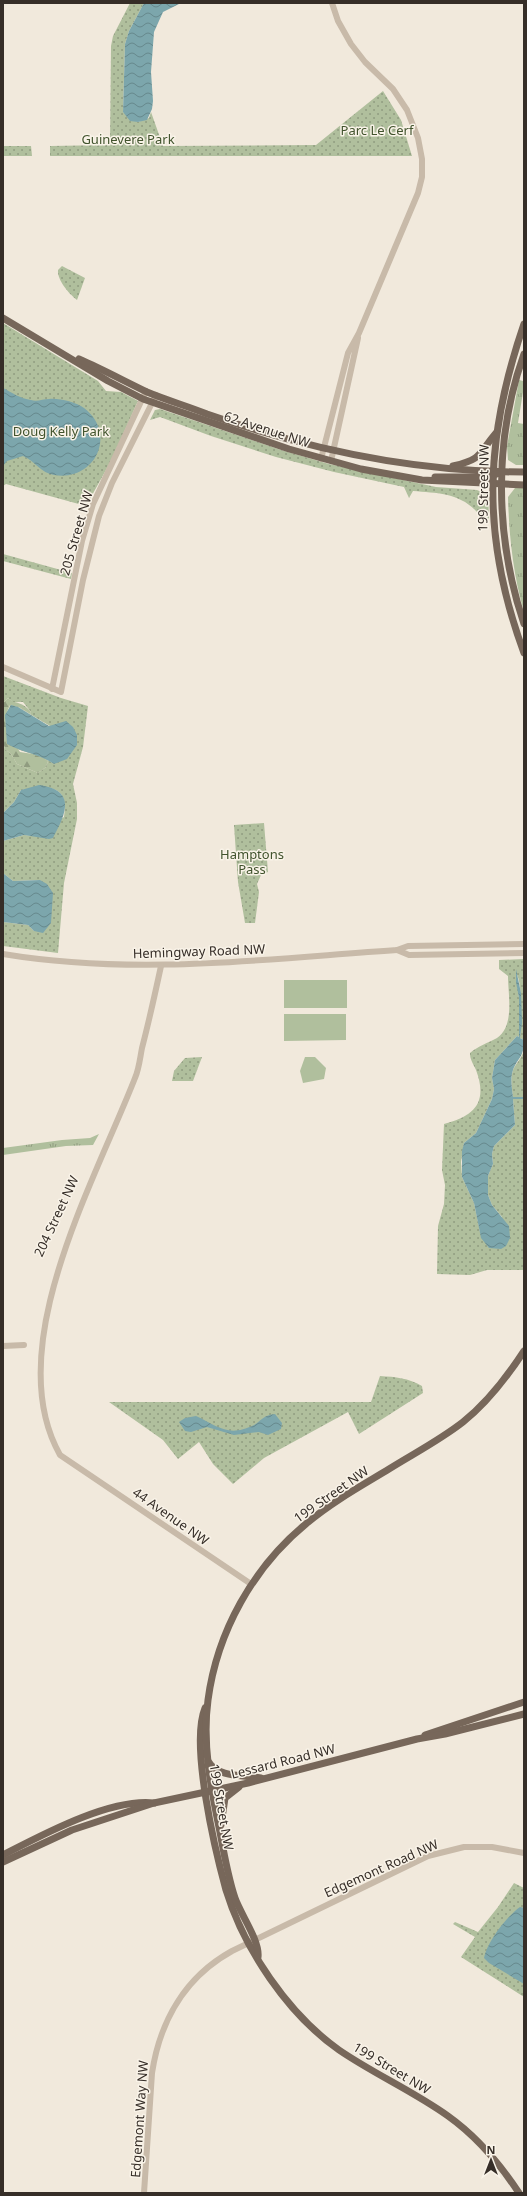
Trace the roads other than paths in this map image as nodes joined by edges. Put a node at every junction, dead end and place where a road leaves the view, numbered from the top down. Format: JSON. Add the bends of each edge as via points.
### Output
{"nodes":[{"id":1,"x":332,"y":3,"type":"edge"},
{"id":2,"x":3,"y":318,"type":"edge"},
{"id":3,"x":524,"y":324,"type":"edge"},
{"id":4,"x":359,"y":333,"type":"junction"},
{"id":5,"x":50,"y":345,"type":"junction"},
{"id":6,"x":524,"y":354,"type":"edge"},
{"id":7,"x":146,"y":391,"type":"junction"},
{"id":8,"x":156,"y":395,"type":"junction"},
{"id":9,"x":143,"y":399,"type":"junction"},
{"id":10,"x":152,"y":403,"type":"junction"},
{"id":11,"x":496,"y":432,"type":"junction"},
{"id":12,"x":324,"y":449,"type":"junction"},
{"id":13,"x":333,"y":452,"type":"junction"},
{"id":14,"x":321,"y":459,"type":"junction"},
{"id":15,"x":331,"y":461,"type":"junction"},
{"id":16,"x":445,"y":468,"type":"junction"},
{"id":17,"x":502,"y":471,"type":"junction"},
{"id":18,"x":524,"y":472,"type":"edge"},
{"id":19,"x":493,"y":473,"type":"junction"},
{"id":20,"x":422,"y":480,"type":"junction"},
{"id":21,"x":492,"y":484,"type":"junction"},
{"id":22,"x":502,"y":484,"type":"junction"},
{"id":23,"x":524,"y":485,"type":"edge"},
{"id":24,"x":524,"y":624,"type":"edge"},
{"id":25,"x":524,"y":653,"type":"edge"},
{"id":26,"x":3,"y":667,"type":"edge"},
{"id":27,"x":52,"y":689,"type":"junction"},
{"id":28,"x":524,"y":944,"type":"edge"},
{"id":29,"x":397,"y":950,"type":"junction"},
{"id":30,"x":524,"y":953,"type":"edge"},
{"id":31,"x":3,"y":954,"type":"edge"},
{"id":32,"x":160,"y":966,"type":"junction"},
{"id":33,"x":83,"y":1183,"type":"dead end"},
{"id":34,"x":25,"y":1338,"type":"dead end"},
{"id":35,"x":24,"y":1345,"type":"junction"},
{"id":36,"x":3,"y":1346,"type":"edge"},
{"id":37,"x":524,"y":1351,"type":"edge"},
{"id":38,"x":24,"y":1352,"type":"dead end"},
{"id":39,"x":46,"y":1438,"type":"dead end"},
{"id":40,"x":251,"y":1584,"type":"junction"},
{"id":41,"x":208,"y":1700,"type":"junction"},
{"id":42,"x":524,"y":1702,"type":"edge"},
{"id":43,"x":524,"y":1714,"type":"edge"},
{"id":44,"x":417,"y":1739,"type":"junction"},
{"id":45,"x":207,"y":1759,"type":"junction"},
{"id":46,"x":265,"y":1778,"type":"junction"},
{"id":47,"x":248,"y":1783,"type":"junction"},
{"id":48,"x":208,"y":1792,"type":"junction"},
{"id":49,"x":154,"y":1803,"type":"junction"},
{"id":50,"x":222,"y":1843,"type":"junction"},
{"id":51,"x":524,"y":1853,"type":"edge"},
{"id":52,"x":3,"y":1855,"type":"edge"},
{"id":53,"x":3,"y":1862,"type":"edge"},
{"id":54,"x":251,"y":1942,"type":"junction"},
{"id":55,"x":144,"y":2193,"type":"edge"},
{"id":56,"x":520,"y":2193,"type":"edge"}],
"edges":[{"from":1,"to":4,"type":"street","via":[[338,21],[351,44],[392,89],[407,110],[418,138],[422,159],[422,177],[418,193]]},
{"from":2,"to":5,"type":"main road","name":"62 Avenue NW"},
{"from":3,"to":11,"type":"main road","name":"199 Street NW","via":[[506,380]]},
{"from":4,"to":12,"type":"street","via":[[348,353]]},
{"from":4,"to":13,"type":"street"},
{"from":5,"to":7,"type":"main road","name":"62 Avenue NW"},
{"from":5,"to":9,"type":"main road","name":"62 Avenue NW","via":[[108,381]]},
{"from":6,"to":17,"type":"main road","name":"199 Street NW","via":[[508,417]]},
{"from":7,"to":8,"type":"main road","name":"62 Avenue NW"},
{"from":7,"to":9,"type":"street","name":"205 Street NW"},
{"from":8,"to":10,"type":"street","name":"205 Street NW"},
{"from":8,"to":12,"type":"main road","name":"62 Avenue NW","via":[[235,424]]},
{"from":9,"to":10,"type":"main road","name":"62 Avenue NW"},
{"from":9,"to":27,"type":"street","name":"205 Street NW","via":[[93,504],[82,541]]},
{"from":10,"to":14,"type":"main road","name":"62 Avenue NW"},
{"from":10,"to":27,"type":"street","name":"205 Street NW","via":[[112,483],[99,516],[83,580],[61,692]]},
{"from":11,"to":16,"type":"main road","via":[[475,460]]},
{"from":11,"to":19,"type":"main road","name":"199 Street NW"},
{"from":12,"to":13,"type":"main road","name":"62 Avenue NW"},
{"from":12,"to":14,"type":"street"},
{"from":13,"to":15,"type":"street"},
{"from":13,"to":16,"type":"main road","name":"62 Avenue NW","via":[[394,463]]},
{"from":14,"to":15,"type":"main road","name":"62 Avenue NW"},
{"from":15,"to":20,"type":"main road","name":"62 Avenue NW"},
{"from":16,"to":19,"type":"main road","name":"62 Avenue NW"},
{"from":17,"to":18,"type":"main road"},
{"from":17,"to":19,"type":"main road"},
{"from":17,"to":22,"type":"main road","name":"199 Street NW"},
{"from":19,"to":20,"type":"main road"},
{"from":19,"to":21,"type":"main road","name":"199 Street NW"},
{"from":20,"to":21,"type":"main road","name":"62 Avenue NW"},
{"from":21,"to":22,"type":"main road","name":"62 Avenue NW"},
{"from":21,"to":25,"type":"main road","name":"199 Street NW","via":[[498,565]]},
{"from":22,"to":23,"type":"main road"},
{"from":22,"to":24,"type":"main road","name":"199 Street NW","via":[[502,517],[508,565]]},
{"from":26,"to":27,"type":"street"},
{"from":28,"to":29,"type":"street","name":"Hemingway Road NW","via":[[408,946]]},
{"from":29,"to":30,"type":"street","name":"Hemingway Road NW","via":[[409,955]]},
{"from":29,"to":32,"type":"street","name":"Hemingway Road NW"},
{"from":31,"to":32,"type":"street","name":"Hemingway Road NW","via":[[78,962]]},
{"from":32,"to":33,"type":"street","name":"204 Street NW","via":[[136,1077]]},
{"from":34,"to":35,"type":"street"},
{"from":35,"to":36,"type":"street"},
{"from":35,"to":38,"type":"street"},
{"from":37,"to":40,"type":"main road","name":"199 Street NW","via":[[500,1384],[464,1421],[307,1523],[290,1538]]},
{"from":39,"to":40,"type":"street","name":"44 Avenue NW","via":[[60,1455]]},
{"from":40,"to":41,"type":"main road","name":"199 Street NW","via":[[222,1644]]},
{"from":41,"to":45,"type":"main road","name":"199 Street NW"},
{"from":41,"to":48,"type":"main road","name":"199 Street NW","via":[[201,1721],[201,1765]]},
{"from":42,"to":44,"type":"main road","name":"Lessard Road NW","via":[[434,1731]]},
{"from":43,"to":44,"type":"main road","name":"Lessard Road NW"},
{"from":44,"to":46,"type":"main road","name":"Lessard Road NW"},
{"from":45,"to":46,"type":"main road","via":[[218,1771]]},
{"from":45,"to":48,"type":"main road","name":"199 Street NW"},
{"from":46,"to":47,"type":"main road","name":"Lessard Road NW"},
{"from":47,"to":48,"type":"main road","name":"Lessard Road NW"},
{"from":47,"to":50,"type":"main road","via":[[230,1792],[225,1798],[221,1814]]},
{"from":48,"to":49,"type":"main road","name":"Lessard Road NW"},
{"from":48,"to":50,"type":"main road","name":"199 Street NW"},
{"from":48,"to":54,"type":"main road","name":"199 Street NW","via":[[226,1890]]},
{"from":49,"to":52,"type":"main road","name":"Lessard Road NW","via":[[141,1802],[97,1813],[61,1826]]},
{"from":49,"to":53,"type":"main road","name":"Lessard Road NW","via":[[72,1830]]},
{"from":50,"to":54,"type":"main road","name":"199 Street NW","via":[[235,1898]]},
{"from":51,"to":54,"type":"street","name":"Edgemont Road NW","via":[[486,1847],[440,1852]]},
{"from":54,"to":55,"type":"street","name":"Edgemont Way NW","via":[[226,1955],[198,1976],[176,2002],[164,2027],[152,2073]]},
{"from":54,"to":56,"type":"main road","name":"199 Street NW","via":[[259,1950],[258,1957],[268,1974],[318,2033],[349,2057],[424,2100],[457,2123],[494,2159]]}]}
